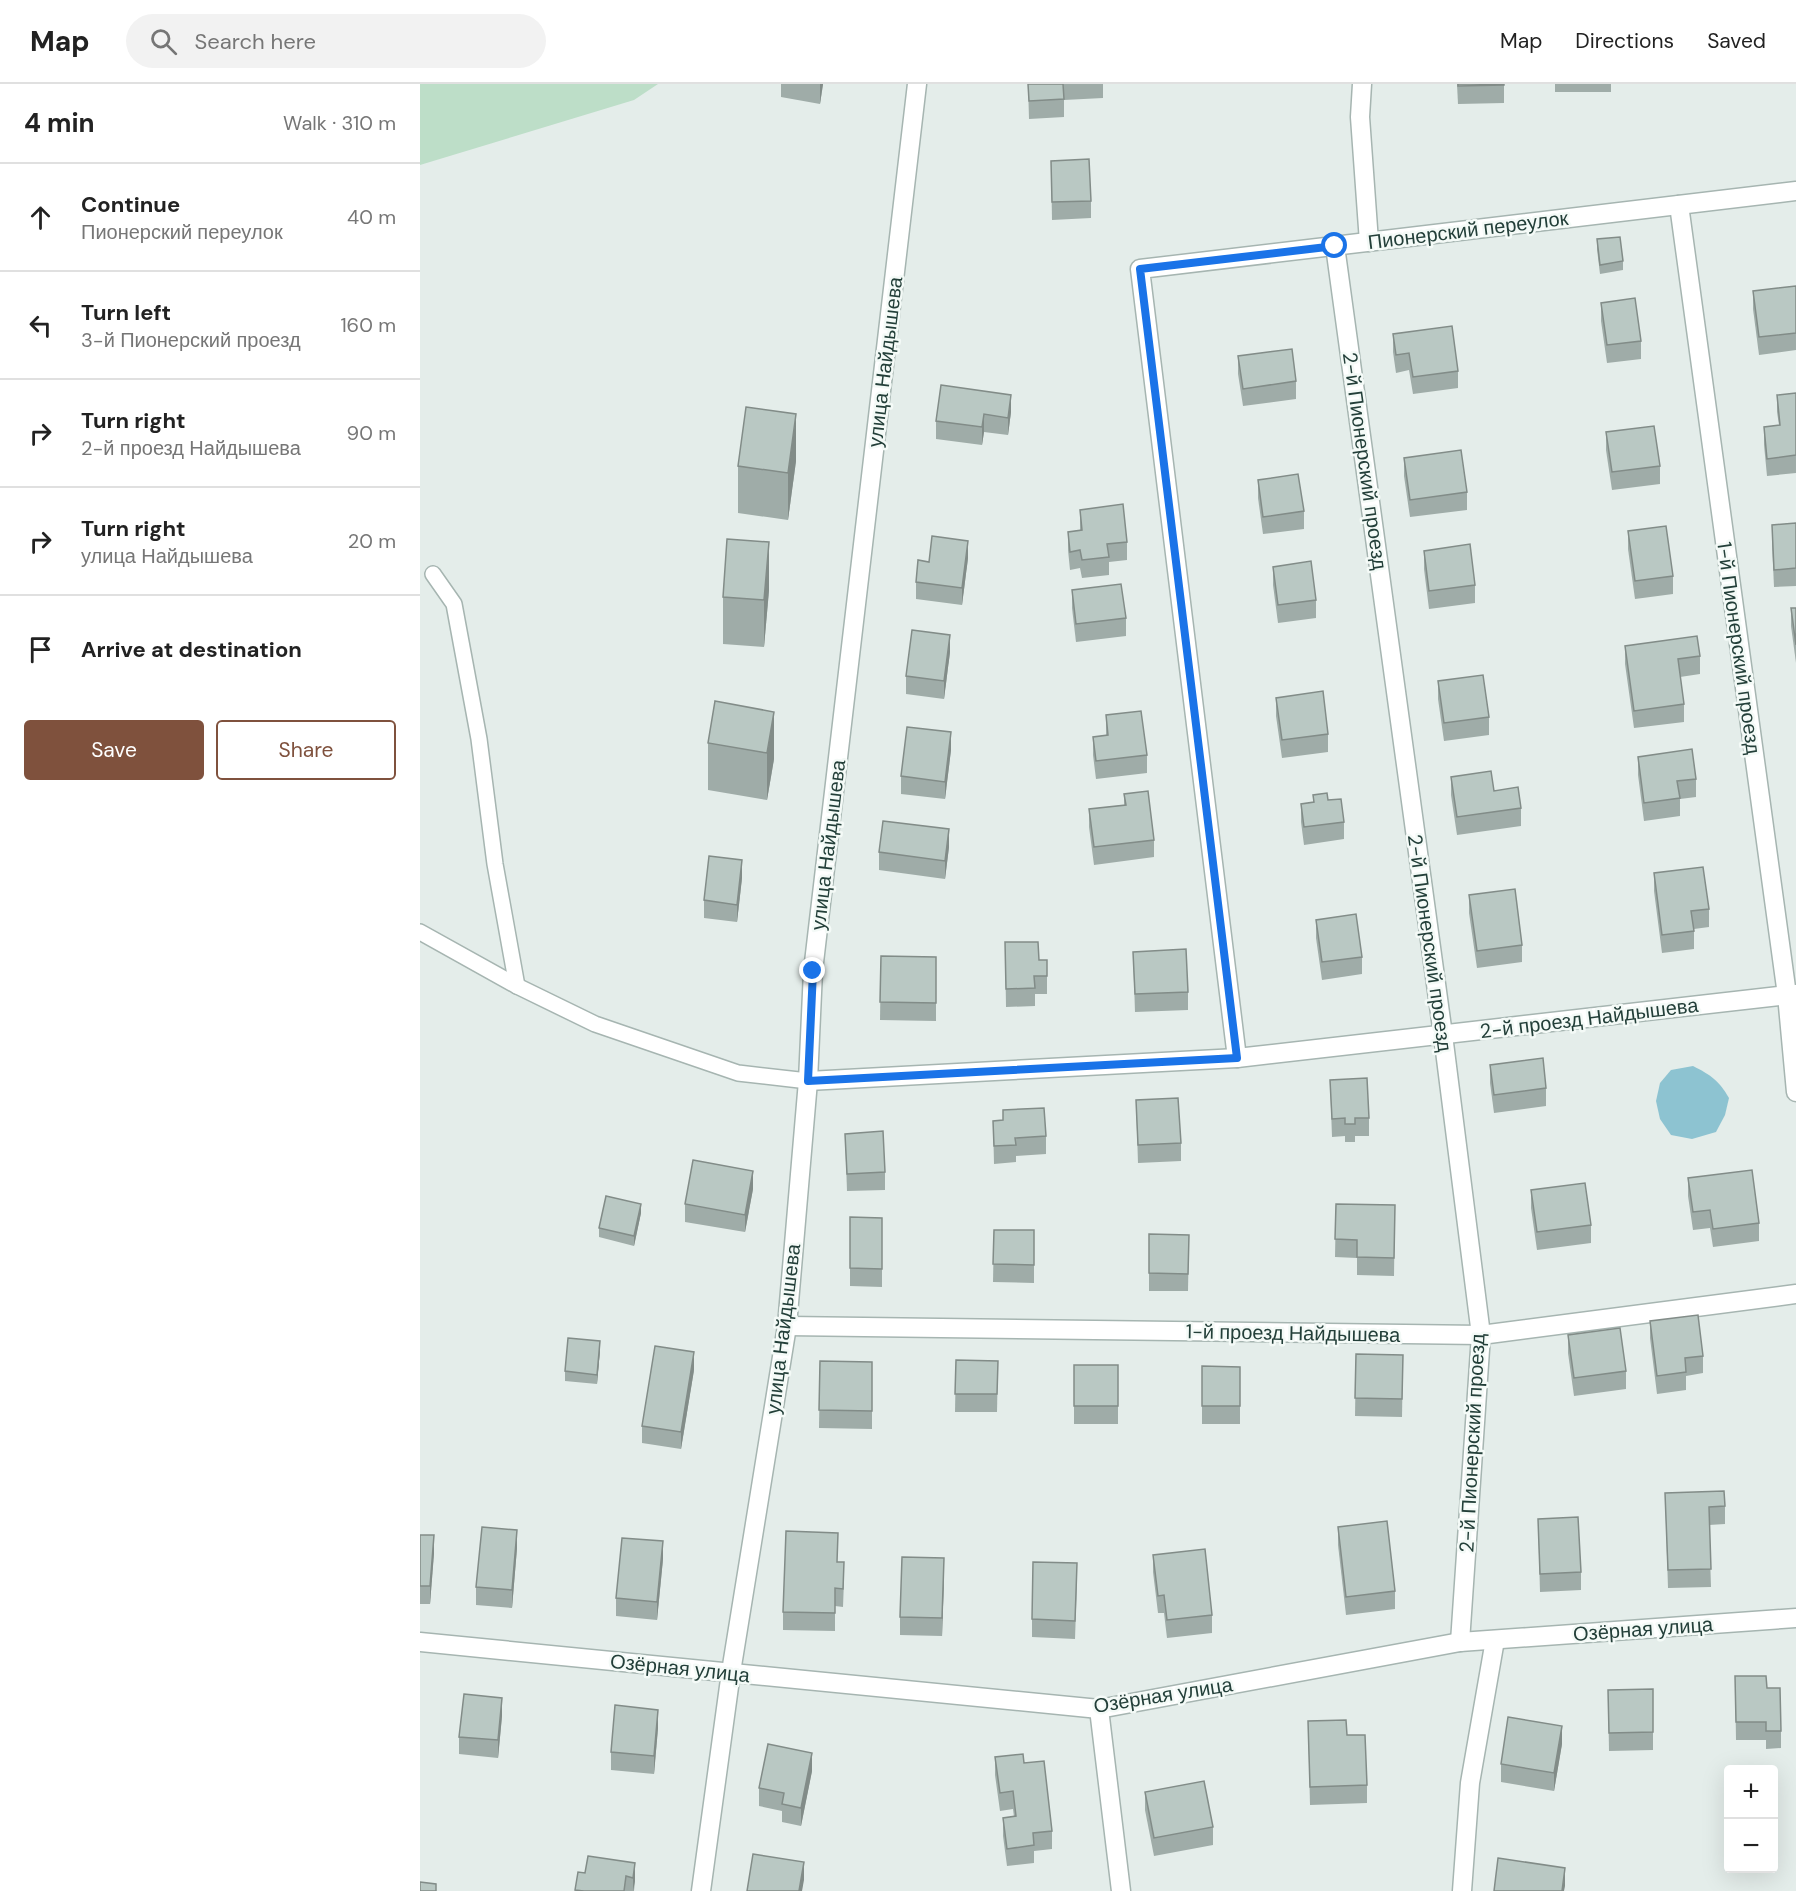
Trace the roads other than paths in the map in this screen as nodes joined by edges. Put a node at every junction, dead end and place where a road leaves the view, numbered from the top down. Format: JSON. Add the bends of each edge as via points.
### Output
{"nodes":[{"id":1,"x":917,"y":84,"type":"edge"},
{"id":2,"x":1362,"y":84,"type":"edge"},
{"id":3,"x":1796,"y":191,"type":"edge"},
{"id":4,"x":1679,"y":205,"type":"junction"},
{"id":5,"x":1369,"y":242,"type":"junction"},
{"id":6,"x":1335,"y":246,"type":"junction"},
{"id":7,"x":433,"y":574,"type":"dead end"},
{"id":8,"x":420,"y":932,"type":"edge"},
{"id":9,"x":517,"y":986,"type":"junction"},
{"id":10,"x":1791,"y":995,"type":"edge"},
{"id":11,"x":1443,"y":1035,"type":"junction"},
{"id":12,"x":1237,"y":1058,"type":"junction"},
{"id":13,"x":808,"y":1081,"type":"junction"},
{"id":14,"x":1796,"y":1092,"type":"edge"},
{"id":15,"x":1796,"y":1294,"type":"edge"},
{"id":16,"x":787,"y":1326,"type":"junction"},
{"id":17,"x":1481,"y":1335,"type":"junction"},
{"id":18,"x":1796,"y":1618,"type":"edge"},
{"id":19,"x":1495,"y":1640,"type":"junction"},
{"id":20,"x":420,"y":1642,"type":"edge"},
{"id":21,"x":1460,"y":1642,"type":"junction"},
{"id":22,"x":731,"y":1672,"type":"junction"},
{"id":23,"x":1099,"y":1709,"type":"junction"},
{"id":24,"x":701,"y":1891,"type":"edge"},
{"id":25,"x":1121,"y":1891,"type":"edge"},
{"id":26,"x":1462,"y":1891,"type":"edge"}],
"edges":[{"from":1,"to":13,"type":"street","name":"улица Найдышева","via":[[813,971]]},
{"from":2,"to":5,"type":"street","via":[[1360,117]]},
{"from":3,"to":4,"type":"street","name":"Пионерский переулок"},
{"from":4,"to":5,"type":"street","name":"Пионерский переулок"},
{"from":4,"to":10,"type":"street","name":"1-й Пионерский проезд"},
{"from":5,"to":6,"type":"street","name":"Пионерский переулок"},
{"from":6,"to":11,"type":"street","name":"2-й Пионерский проезд"},
{"from":6,"to":12,"type":"street","name":"Пионерский переулок","via":[[1140,269]]},
{"from":7,"to":9,"type":"lane","via":[[454,604]]},
{"from":8,"to":9,"type":"lane"},
{"from":9,"to":13,"type":"lane","via":[[595,1024],[738,1073]]},
{"from":10,"to":11,"type":"street","name":"2-й проезд Найдышева"},
{"from":10,"to":14,"type":"street","name":"1-й Пионерский проезд"},
{"from":11,"to":12,"type":"street","name":"2-й проезд Найдышева"},
{"from":11,"to":17,"type":"street","name":"2-й Пионерский проезд"},
{"from":12,"to":13,"type":"street","name":"2-й проезд Найдышева"},
{"from":13,"to":16,"type":"street","name":"улица Найдышева"},
{"from":15,"to":17,"type":"street","name":"1-й проезд Найдышева"},
{"from":16,"to":17,"type":"street","name":"1-й проезд Найдышева"},
{"from":16,"to":22,"type":"street","name":"улица Найдышева"},
{"from":17,"to":21,"type":"street","name":"2-й Пионерский проезд"},
{"from":18,"to":19,"type":"street","name":"Озёрная улица"},
{"from":19,"to":21,"type":"street","name":"Озёрная улица"},
{"from":19,"to":26,"type":"street","via":[[1470,1783]]},
{"from":20,"to":22,"type":"street","name":"Озёрная улица"},
{"from":21,"to":23,"type":"street","name":"Озёрная улица"},
{"from":22,"to":23,"type":"street","name":"Озёрная улица"},
{"from":22,"to":24,"type":"street","name":"улица Найдышева"},
{"from":23,"to":25,"type":"street"}]}
